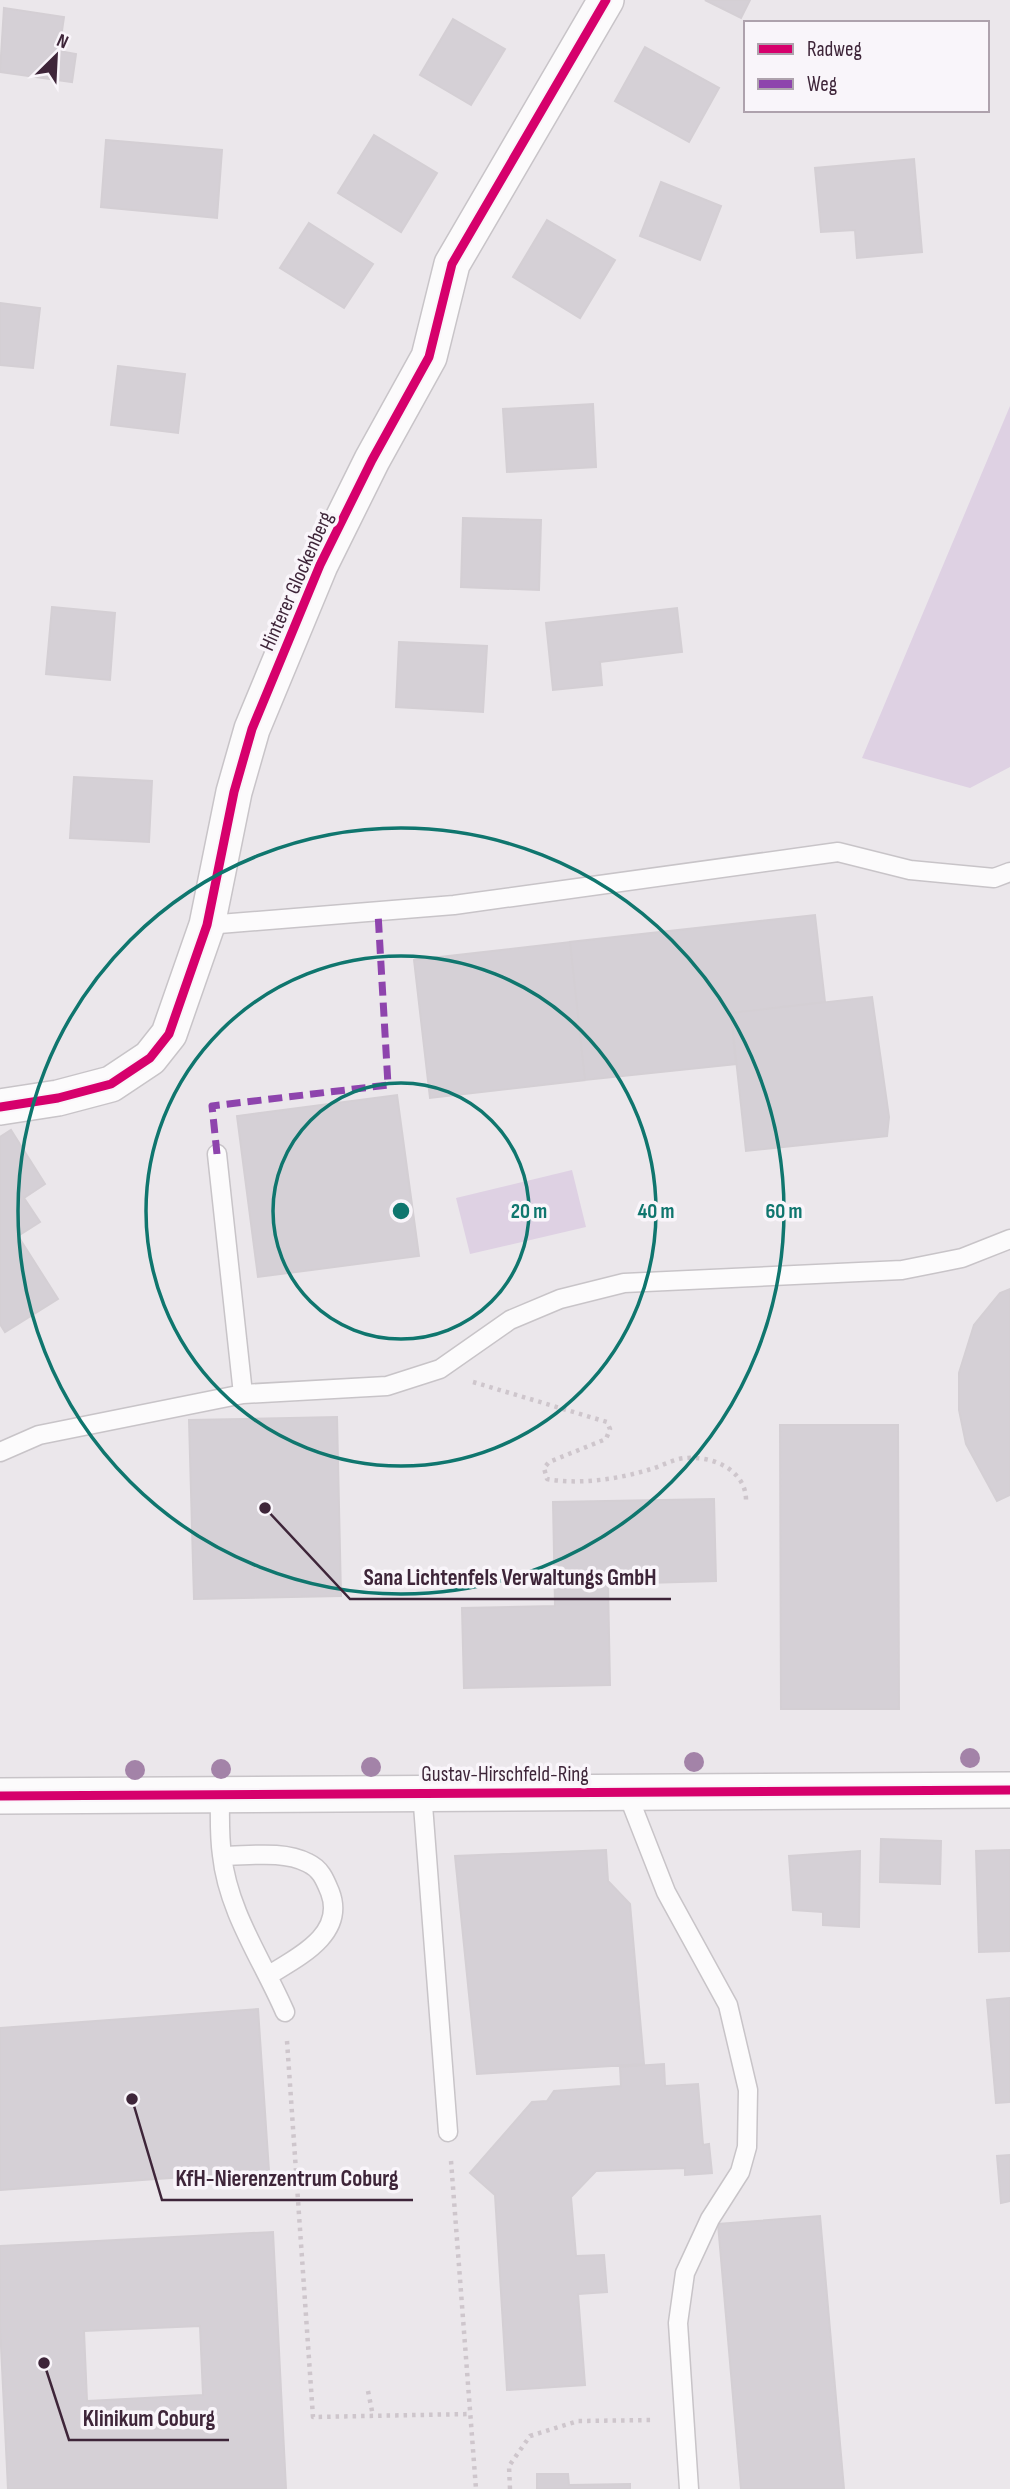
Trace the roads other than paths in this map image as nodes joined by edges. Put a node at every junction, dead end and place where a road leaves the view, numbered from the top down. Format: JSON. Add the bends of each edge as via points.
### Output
{"nodes":[{"id":1,"x":606,"y":0,"type":"edge"},
{"id":2,"x":1010,"y":872,"type":"edge"},
{"id":3,"x":207,"y":925,"type":"junction"},
{"id":4,"x":0,"y":1107,"type":"edge"},
{"id":5,"x":217,"y":1154,"type":"dead end"},
{"id":6,"x":1010,"y":1239,"type":"edge"},
{"id":7,"x":243,"y":1394,"type":"junction"},
{"id":8,"x":0,"y":1452,"type":"edge"},
{"id":9,"x":626,"y":1790,"type":"junction"},
{"id":10,"x":1010,"y":1790,"type":"edge"},
{"id":11,"x":422,"y":1792,"type":"junction"},
{"id":12,"x":220,"y":1794,"type":"junction"},
{"id":13,"x":0,"y":1796,"type":"edge"},
{"id":14,"x":222,"y":1856,"type":"junction"},
{"id":15,"x":269,"y":1975,"type":"junction"},
{"id":16,"x":285,"y":2012,"type":"road end"},
{"id":17,"x":449,"y":2133,"type":"road end"},
{"id":18,"x":689,"y":2489,"type":"edge"}],
"edges":[{"from":1,"to":3,"type":"street","name":"Hinterer Glockenberg","via":[[452,264],[429,357],[320,565],[252,729]]},
{"from":2,"to":3,"type":"lane","via":[[994,877],[910,870],[838,852],[454,905]]},
{"from":3,"to":4,"type":"street","name":"Hinterer Glockenberg","via":[[169,1034],[150,1058],[111,1084]]},
{"from":5,"to":7,"type":"lane"},
{"from":6,"to":7,"type":"lane","via":[[962,1258],[902,1270],[624,1283],[560,1299],[510,1320],[440,1369],[387,1386]]},
{"from":7,"to":8,"type":"lane","via":[[39,1436]]},
{"from":9,"to":10,"type":"street","name":"Gustav-Hirschfeld-Ring"},
{"from":9,"to":11,"type":"street","name":"Gustav-Hirschfeld-Ring"},
{"from":9,"to":18,"type":"lane","via":[[666,1892],[728,2005],[748,2090],[747,2147],[740,2172],[710,2219],[685,2273],[678,2323]]},
{"from":11,"to":12,"type":"street","name":"Gustav-Hirschfeld-Ring"},
{"from":11,"to":17,"type":"lane"},
{"from":12,"to":13,"type":"street","name":"Gustav-Hirschfeld-Ring"},
{"from":12,"to":14,"type":"lane"},
{"from":14,"to":15,"type":"lane","via":[[250,1942]]},
{"from":14,"to":15,"type":"lane","via":[[286,1856],[309,1863],[323,1875],[335,1905],[331,1922],[312,1949]]},
{"from":15,"to":16,"type":"lane"}]}
